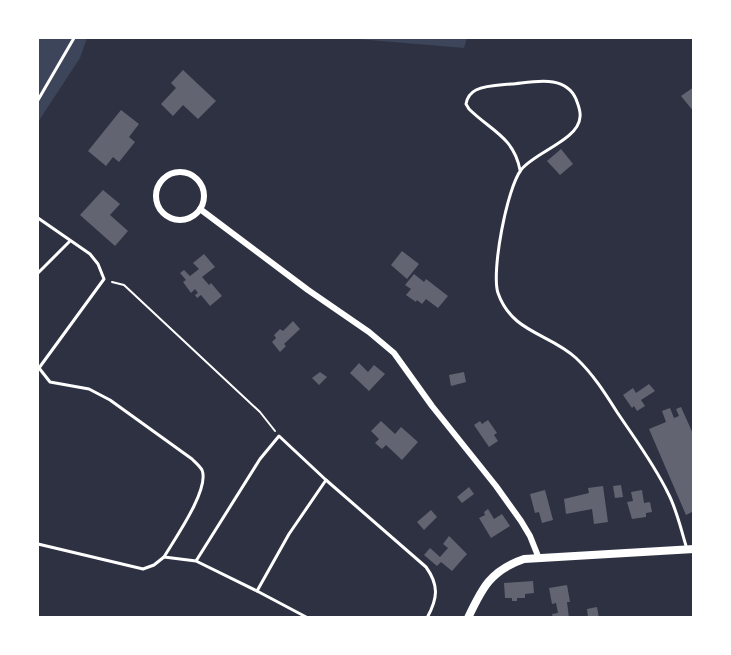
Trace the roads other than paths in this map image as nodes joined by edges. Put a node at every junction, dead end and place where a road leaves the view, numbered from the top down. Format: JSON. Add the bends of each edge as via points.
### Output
{"nodes":[{"id":1,"x":74,"y":38,"type":"edge"},
{"id":2,"x":38,"y":100,"type":"edge"},
{"id":3,"x":520,"y":170,"type":"junction"},
{"id":4,"x":200,"y":209,"type":"junction"},
{"id":5,"x":38,"y":218,"type":"edge"},
{"id":6,"x":69,"y":242,"type":"junction"},
{"id":7,"x":38,"y":273,"type":"edge"},
{"id":8,"x":38,"y":368,"type":"edge"},
{"id":9,"x":326,"y":480,"type":"junction"},
{"id":10,"x":38,"y":544,"type":"edge"},
{"id":11,"x":690,"y":549,"type":"edge"},
{"id":12,"x":538,"y":556,"type":"junction"},
{"id":13,"x":164,"y":557,"type":"junction"},
{"id":14,"x":196,"y":561,"type":"junction"},
{"id":15,"x":257,"y":591,"type":"junction"},
{"id":16,"x":308,"y":618,"type":"edge"},
{"id":17,"x":428,"y":618,"type":"edge"},
{"id":18,"x":468,"y":618,"type":"edge"}],
"edges":[{"from":1,"to":2,"type":"lane"},
{"from":3,"to":3,"type":"lane","via":[[508,141],[469,109],[468,97],[476,90],[496,85],[560,83],[575,97],[578,125]]},
{"from":3,"to":11,"type":"lane","via":[[503,223],[497,291],[521,325],[568,351],[598,383],[668,493]]},
{"from":4,"to":4,"type":"street","via":[[204,199],[202,188],[192,176],[176,173],[164,178],[156,198],[162,212],[175,219],[189,218]]},
{"from":4,"to":12,"type":"street","via":[[389,348],[515,513]]},
{"from":5,"to":6,"type":"lane"},
{"from":6,"to":7,"type":"lane"},
{"from":6,"to":8,"type":"lane","via":[[90,254],[104,279]]},
{"from":8,"to":13,"type":"lane","via":[[50,382],[89,389],[110,400],[192,459],[202,471],[198,498]]},
{"from":9,"to":14,"type":"lane","via":[[279,436],[260,459]]},
{"from":9,"to":15,"type":"lane"},
{"from":9,"to":17,"type":"lane","via":[[426,567],[437,589]]},
{"from":10,"to":13,"type":"lane","via":[[143,569]]},
{"from":11,"to":12,"type":"street"},
{"from":12,"to":18,"type":"street","via":[[514,562],[497,572],[480,592]]},
{"from":13,"to":14,"type":"lane"},
{"from":14,"to":15,"type":"lane"},
{"from":15,"to":16,"type":"lane"}]}
